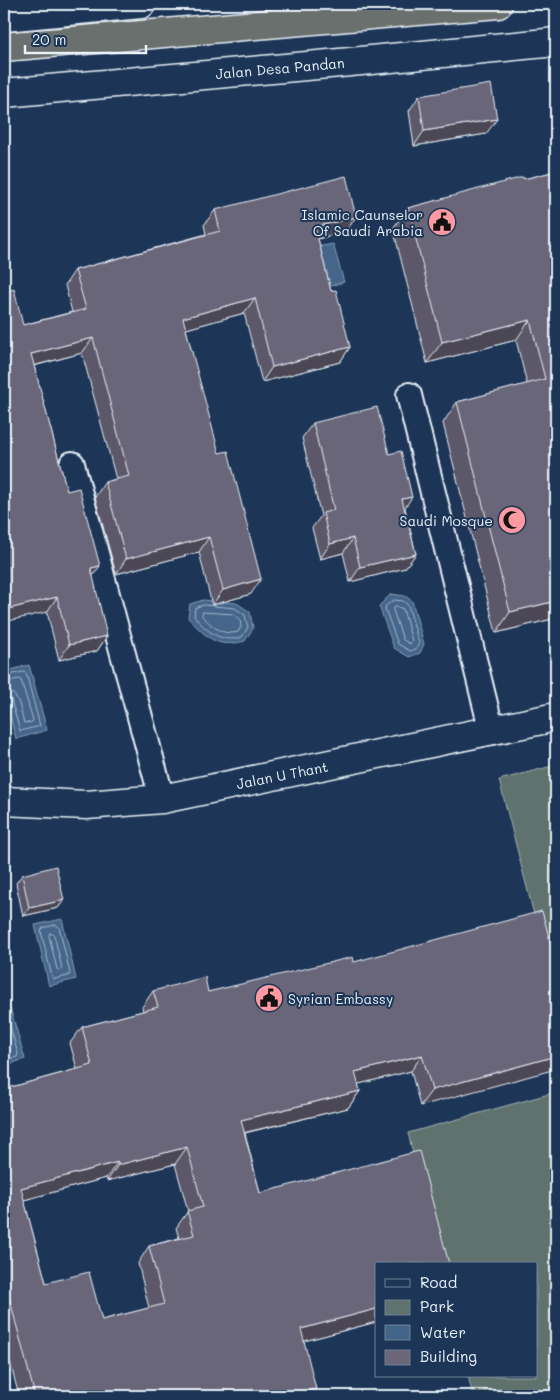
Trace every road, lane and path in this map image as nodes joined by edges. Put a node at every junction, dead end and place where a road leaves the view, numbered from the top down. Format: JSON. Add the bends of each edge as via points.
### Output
{"nodes":[{"id":1,"x":141,"y":4,"type":"edge"},
{"id":2,"x":498,"y":4,"type":"edge"},
{"id":3,"x":4,"y":17,"type":"edge"},
{"id":4,"x":556,"y":27,"type":"edge"},
{"id":5,"x":556,"y":42,"type":"edge"},
{"id":6,"x":4,"y":48,"type":"edge"},
{"id":7,"x":361,"y":61,"type":"junction"},
{"id":8,"x":4,"y":93,"type":"edge"},
{"id":9,"x":409,"y":395,"type":"dead end"},
{"id":10,"x":72,"y":464,"type":"dead end"},
{"id":11,"x":556,"y":718,"type":"edge"},
{"id":12,"x":492,"y":732,"type":"junction"},
{"id":13,"x":162,"y":799,"type":"junction"},
{"id":14,"x":4,"y":801,"type":"edge"}],
"edges":[{"from":1,"to":3,"type":"street"},
{"from":2,"to":6,"type":"highway"},
{"from":4,"to":7,"type":"street","via":[[528,35]]},
{"from":5,"to":7,"type":"street","name":"Jalan Desa Pandan"},
{"from":7,"to":8,"type":"street","name":"Jalan Desa Pandan"},
{"from":9,"to":12,"type":"lane"},
{"from":10,"to":13,"type":"lane"},
{"from":11,"to":12,"type":"street","name":"Jalan U Thant"},
{"from":12,"to":13,"type":"street","name":"Jalan U Thant"},
{"from":13,"to":14,"type":"street","name":"Jalan U Thant","via":[[86,805]]}]}
